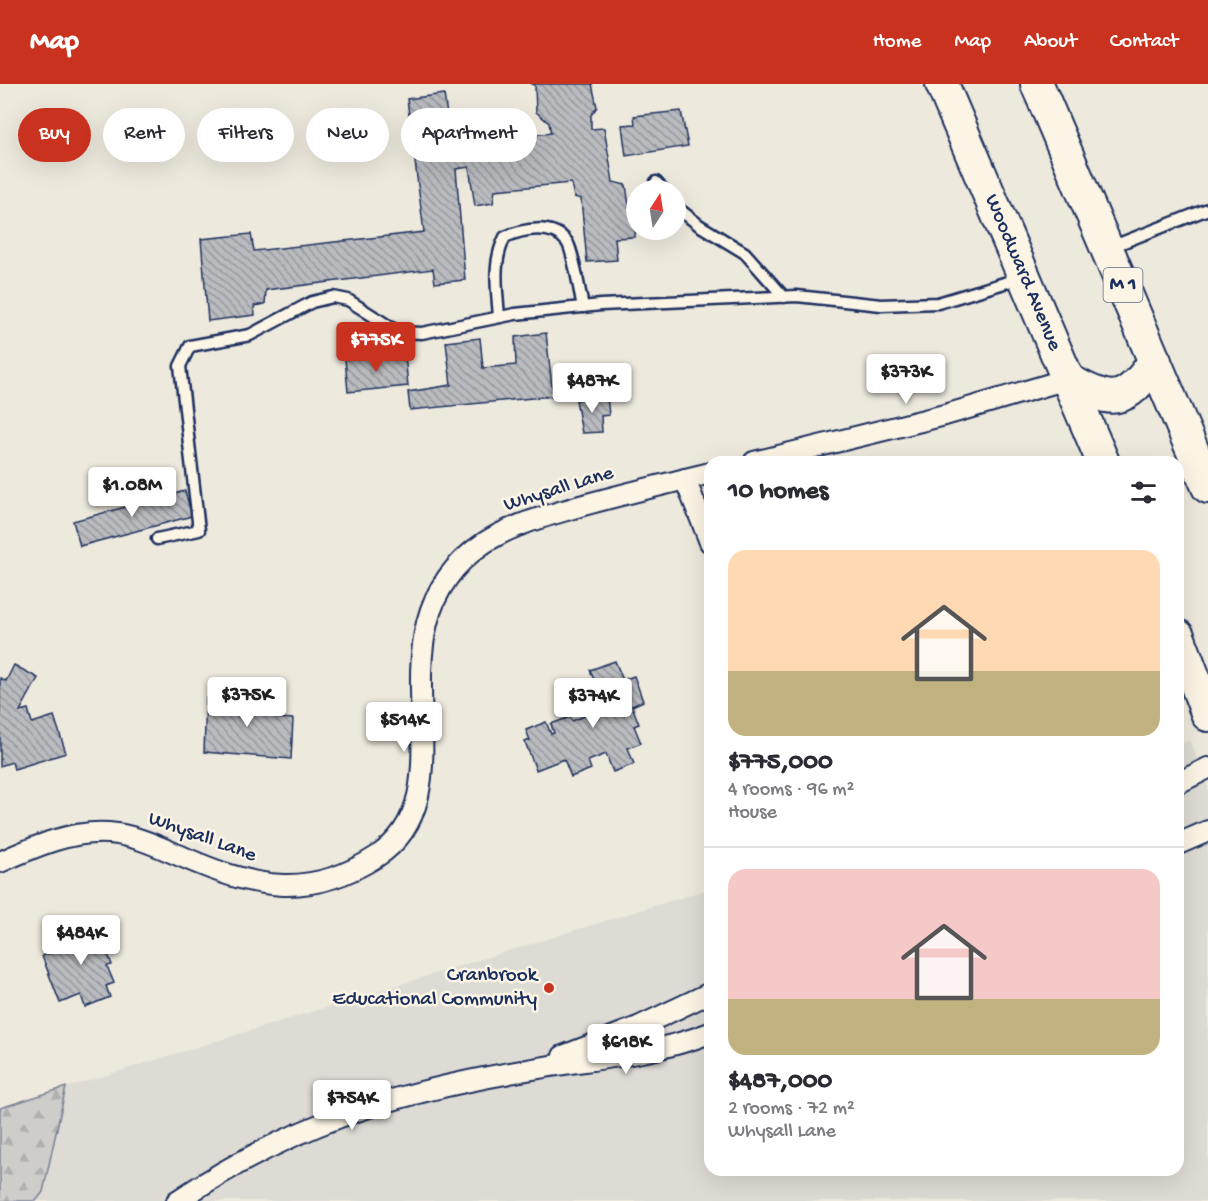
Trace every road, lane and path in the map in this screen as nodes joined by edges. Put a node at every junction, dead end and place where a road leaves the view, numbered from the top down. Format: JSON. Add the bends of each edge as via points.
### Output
{"nodes":[{"id":1,"x":942,"y":84,"type":"edge"},
{"id":2,"x":1037,"y":84,"type":"edge"},
{"id":3,"x":1208,"y":209,"type":"edge"},
{"id":4,"x":686,"y":215,"type":"edge"},
{"id":5,"x":1107,"y":248,"type":"junction"},
{"id":6,"x":1024,"y":277,"type":"junction"},
{"id":7,"x":784,"y":297,"type":"junction"},
{"id":8,"x":583,"y":307,"type":"junction"},
{"id":9,"x":499,"y":317,"type":"junction"},
{"id":10,"x":1155,"y":361,"type":"junction"},
{"id":11,"x":1067,"y":379,"type":"junction"},
{"id":12,"x":778,"y":456,"type":"edge"},
{"id":13,"x":1100,"y":456,"type":"edge"},
{"id":14,"x":704,"y":474,"type":"edge"},
{"id":15,"x":685,"y":479,"type":"junction"},
{"id":16,"x":1208,"y":487,"type":"edge"},
{"id":17,"x":704,"y":527,"type":"edge"},
{"id":18,"x":158,"y":539,"type":"dead end"},
{"id":19,"x":1184,"y":652,"type":"edge"},
{"id":20,"x":1208,"y":715,"type":"edge"},
{"id":21,"x":1208,"y":768,"type":"edge"},
{"id":22,"x":1184,"y":780,"type":"edge"},
{"id":23,"x":1208,"y":831,"type":"edge"},
{"id":24,"x":1184,"y":841,"type":"edge"},
{"id":25,"x":0,"y":862,"type":"edge"},
{"id":26,"x":704,"y":996,"type":"edge"},
{"id":27,"x":704,"y":1035,"type":"edge"},
{"id":28,"x":530,"y":1069,"type":"junction"},
{"id":29,"x":177,"y":1201,"type":"edge"}],
"edges":[{"from":1,"to":6,"type":"main road","name":"Woodward Avenue"},
{"from":2,"to":5,"type":"main road","number":"M 1"},
{"from":3,"to":5,"type":"lane"},
{"from":4,"to":7,"type":"lane","via":[[745,253]]},
{"from":5,"to":10,"type":"main road","number":"M 1"},
{"from":6,"to":7,"type":"lane","via":[[938,303],[881,305]]},
{"from":6,"to":11,"type":"main road","name":"Woodward Avenue"},
{"from":7,"to":8,"type":"lane"},
{"from":8,"to":9,"type":"lane"},
{"from":8,"to":9,"type":"lane","via":[[568,242],[556,232],[518,231],[505,237],[497,252]]},
{"from":9,"to":18,"type":"lane","via":[[422,333],[398,332],[348,300],[333,297],[312,302],[250,334],[190,346],[180,366],[199,530]]},
{"from":10,"to":11,"type":"main road","via":[[1136,387],[1123,395],[1106,397]]},
{"from":10,"to":16,"type":"main road","number":"M 1"},
{"from":11,"to":12,"type":"street","via":[[945,415]]},
{"from":11,"to":13,"type":"main road","name":"Woodward Avenue"},
{"from":14,"to":15,"type":"street","name":"Whysall Lane"},
{"from":15,"to":17,"type":"street"},
{"from":15,"to":25,"type":"street","name":"Whysall Lane","via":[[520,525],[484,543],[453,572],[435,601],[423,634],[419,682],[423,750],[417,799],[400,836],[363,864],[311,883],[259,884],[229,877],[143,840],[97,832],[50,842]]},
{"from":19,"to":20,"type":"main road"},
{"from":21,"to":22,"type":"street"},
{"from":23,"to":24,"type":"street"},
{"from":26,"to":28,"type":"street","via":[[638,1027]]},
{"from":27,"to":28,"type":"street","via":[[648,1053]]},
{"from":28,"to":29,"type":"street","via":[[422,1090],[329,1120],[248,1157]]}]}
